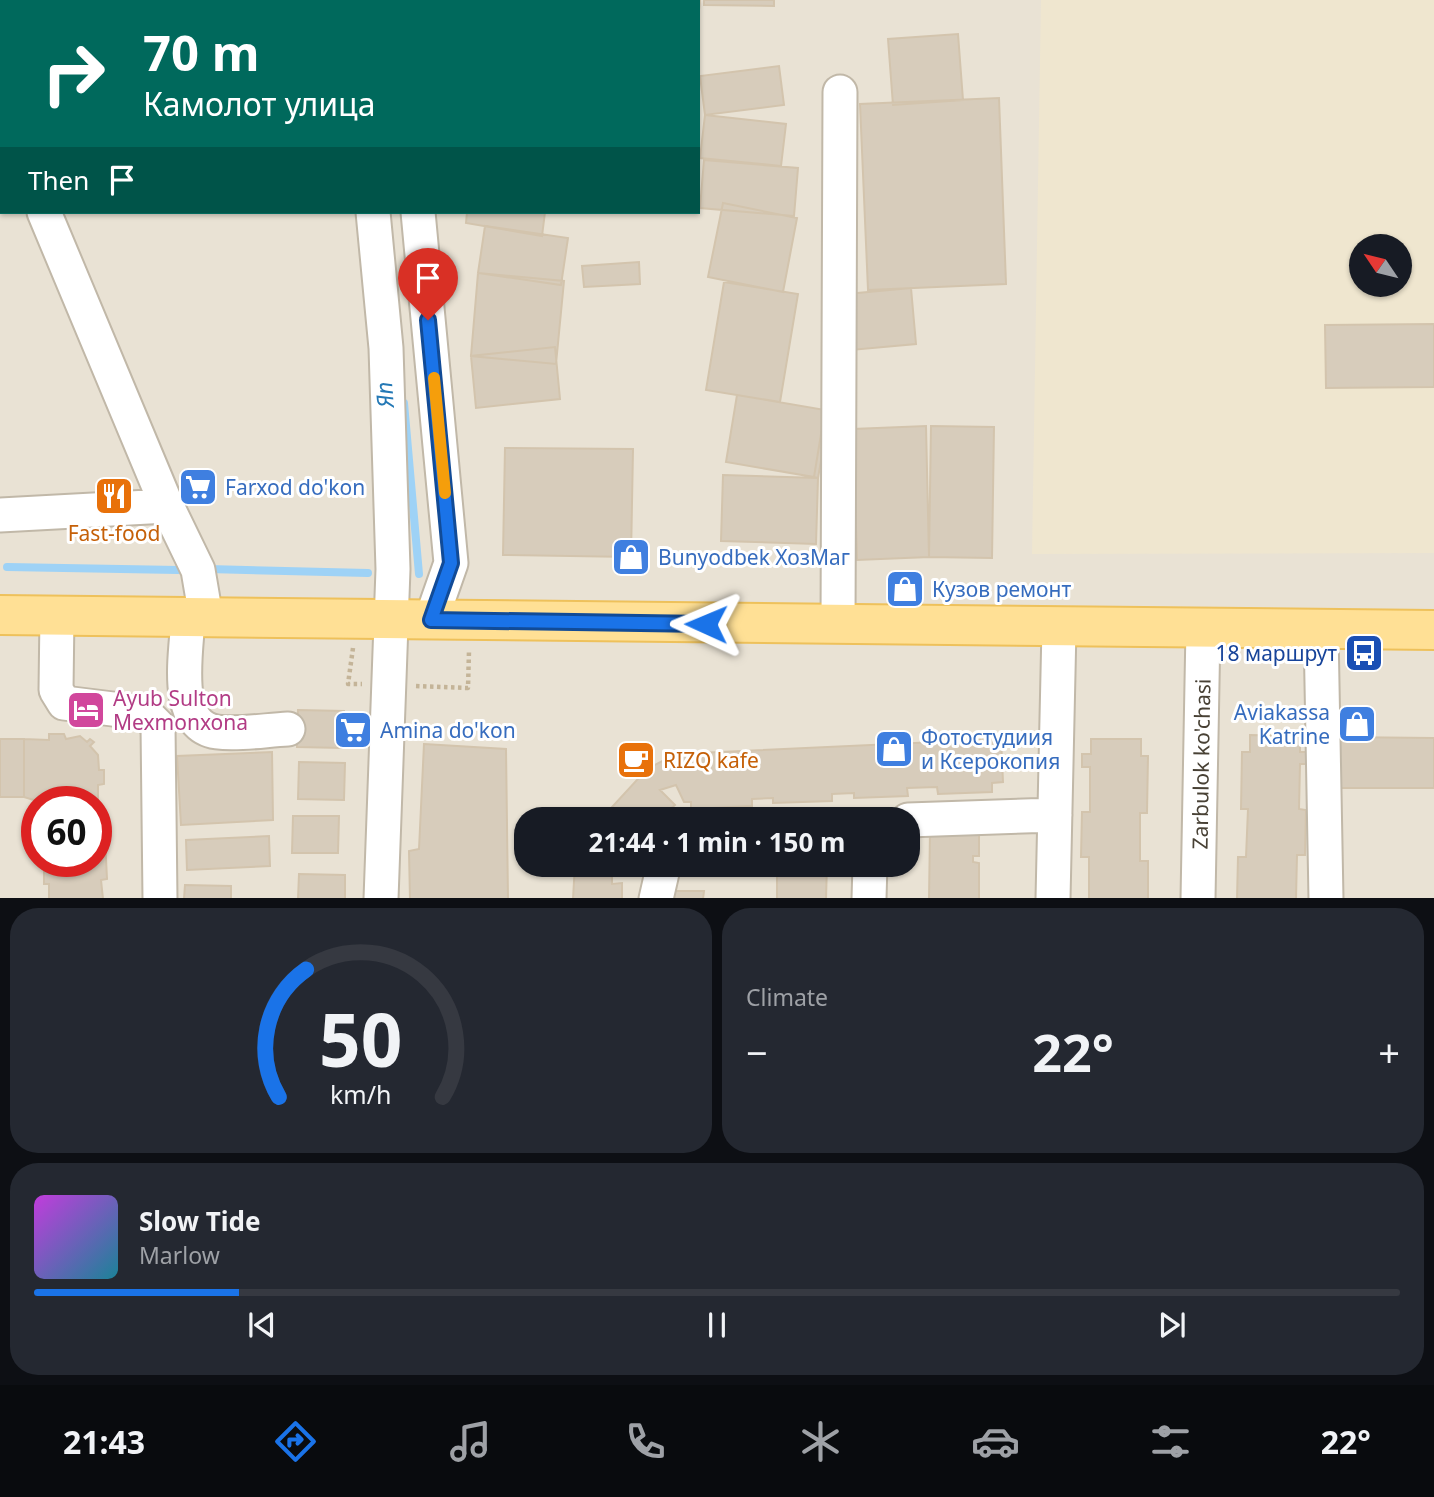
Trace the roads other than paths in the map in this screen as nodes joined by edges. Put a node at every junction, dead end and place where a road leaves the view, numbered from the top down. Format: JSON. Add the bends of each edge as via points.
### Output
{"nodes":[{"id":1,"x":840,"y":92,"type":"dead end"},
{"id":2,"x":45,"y":214,"type":"edge"},
{"id":3,"x":373,"y":214,"type":"edge"},
{"id":4,"x":418,"y":214,"type":"edge"},
{"id":5,"x":167,"y":506,"type":"junction"},
{"id":6,"x":0,"y":515,"type":"edge"},
{"id":7,"x":0,"y":615,"type":"edge"},
{"id":8,"x":57,"y":615,"type":"junction"},
{"id":9,"x":197,"y":617,"type":"junction"},
{"id":10,"x":431,"y":620,"type":"junction"},
{"id":11,"x":392,"y":621,"type":"junction"},
{"id":12,"x":838,"y":625,"type":"junction"},
{"id":13,"x":1059,"y":628,"type":"junction"},
{"id":14,"x":1203,"y":629,"type":"junction"},
{"id":15,"x":1321,"y":630,"type":"junction"},
{"id":16,"x":1434,"y":630,"type":"edge"},
{"id":17,"x":288,"y":729,"type":"dead end"},
{"id":18,"x":1055,"y":815,"type":"junction"},
{"id":19,"x":920,"y":820,"type":"edge"},
{"id":20,"x":661,"y":877,"type":"edge"},
{"id":21,"x":870,"y":877,"type":"edge"},
{"id":22,"x":160,"y":898,"type":"edge"},
{"id":23,"x":381,"y":898,"type":"edge"},
{"id":24,"x":656,"y":898,"type":"edge"},
{"id":25,"x":869,"y":898,"type":"edge"},
{"id":26,"x":1053,"y":898,"type":"edge"},
{"id":27,"x":1198,"y":898,"type":"edge"},
{"id":28,"x":1326,"y":898,"type":"edge"}],
"edges":[{"from":1,"to":12,"type":"street"},
{"from":2,"to":5,"type":"street"},
{"from":3,"to":11,"type":"street","via":[[386,348]]},
{"from":4,"to":10,"type":"street","via":[[451,563]]},
{"from":5,"to":6,"type":"street"},
{"from":5,"to":9,"type":"street","via":[[198,570]]},
{"from":7,"to":8,"type":"main road"},
{"from":8,"to":9,"type":"main road"},
{"from":8,"to":22,"type":"street","via":[[56,690],[64,703],[145,713],[158,726]]},
{"from":9,"to":11,"type":"main road"},
{"from":9,"to":17,"type":"street","via":[[185,703],[192,718],[215,732]]},
{"from":10,"to":11,"type":"main road"},
{"from":10,"to":12,"type":"main road"},
{"from":11,"to":23,"type":"street"},
{"from":12,"to":13,"type":"main road"},
{"from":13,"to":14,"type":"main road"},
{"from":13,"to":18,"type":"street"},
{"from":14,"to":15,"type":"main road"},
{"from":14,"to":27,"type":"street","name":"Zarbulok ko'chasi"},
{"from":15,"to":16,"type":"main road"},
{"from":15,"to":28,"type":"street"},
{"from":18,"to":19,"type":"street"},
{"from":18,"to":26,"type":"street"},
{"from":20,"to":24,"type":"street"},
{"from":21,"to":25,"type":"street"}]}
